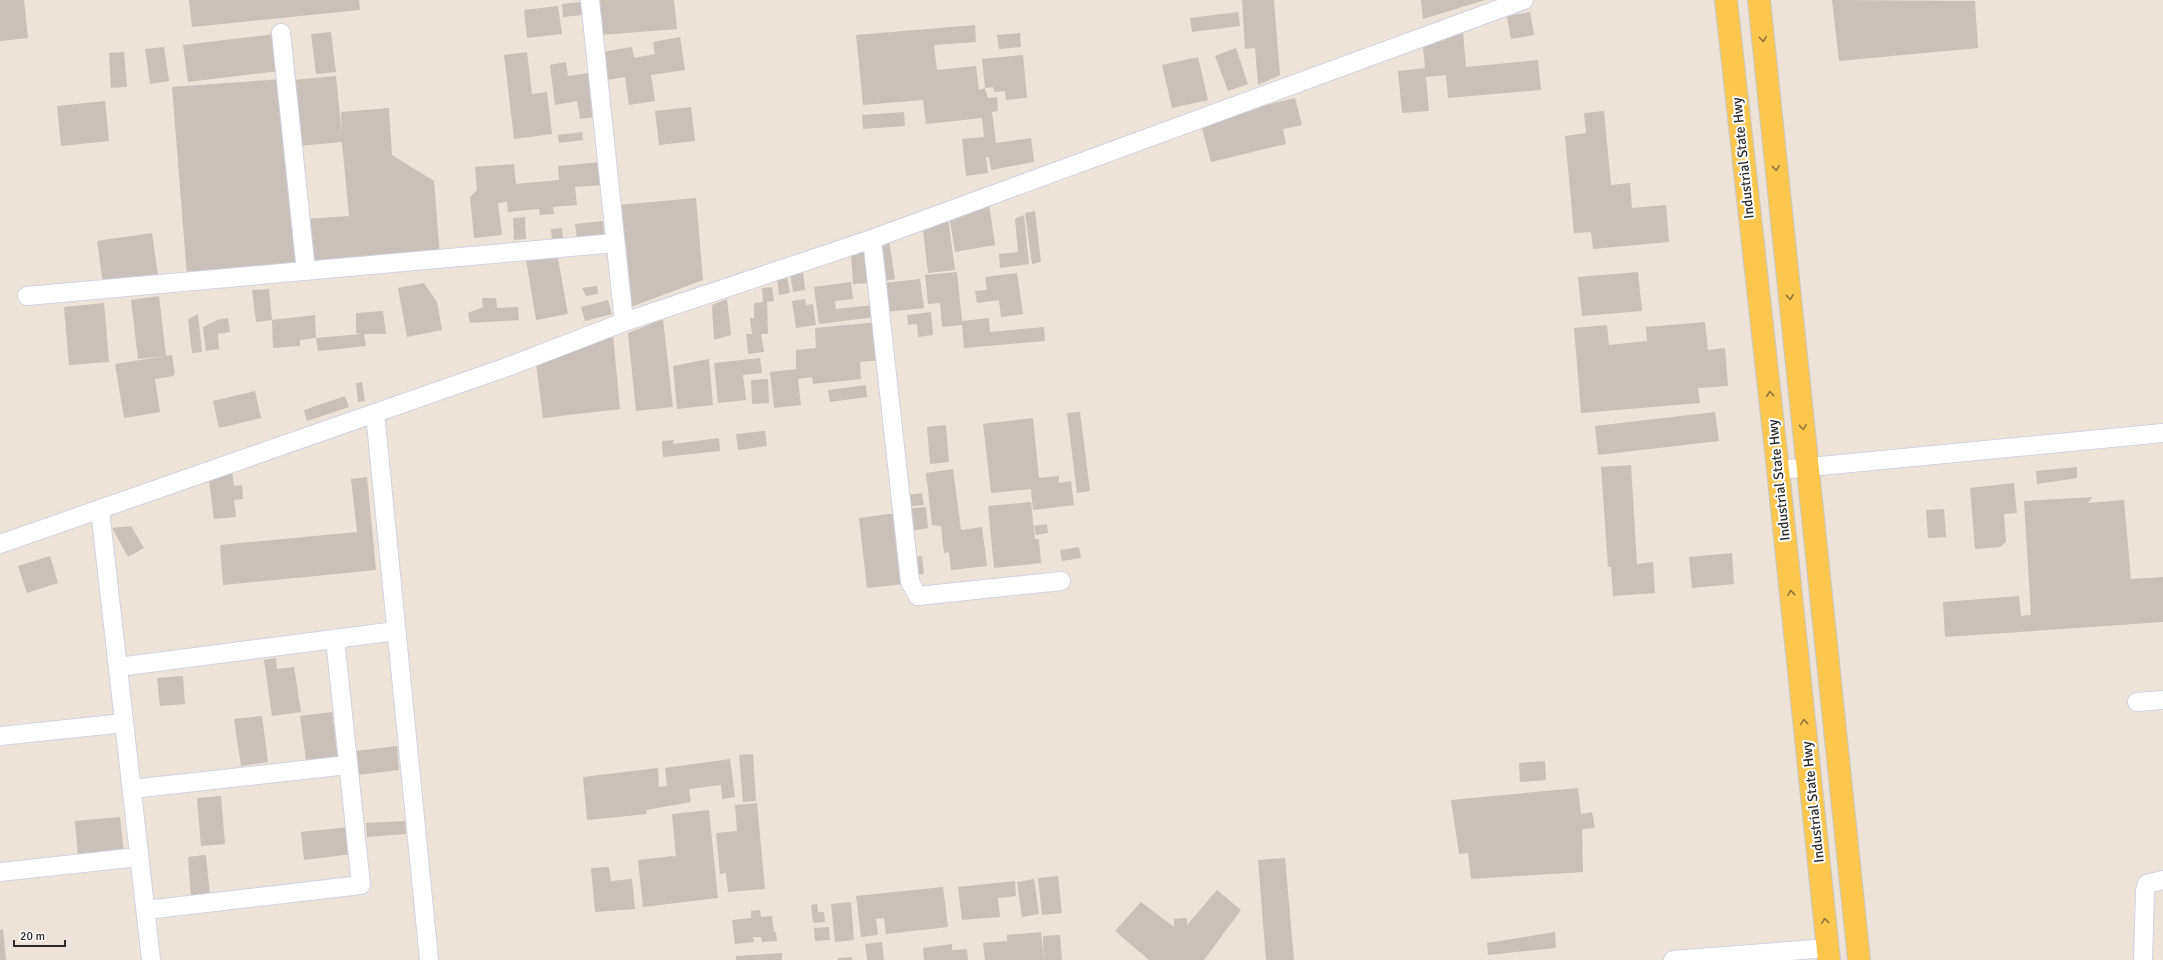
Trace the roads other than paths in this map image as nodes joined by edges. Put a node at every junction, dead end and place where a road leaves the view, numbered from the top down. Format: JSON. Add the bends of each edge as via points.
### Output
{"nodes":[{"id":1,"x":590,"y":0,"type":"edge"},
{"id":2,"x":1524,"y":0,"type":"edge"},
{"id":3,"x":1726,"y":0,"type":"edge"},
{"id":4,"x":1759,"y":0,"type":"edge"},
{"id":5,"x":281,"y":34,"type":"dead end"},
{"id":6,"x":1768,"y":82,"type":"junction"},
{"id":7,"x":1735,"y":87,"type":"junction"},
{"id":8,"x":872,"y":239,"type":"junction"},
{"id":9,"x":615,"y":243,"type":"junction"},
{"id":10,"x":306,"y":271,"type":"junction"},
{"id":11,"x":27,"y":296,"type":"dead end"},
{"id":12,"x":624,"y":322,"type":"junction"},
{"id":13,"x":375,"y":413,"type":"junction"},
{"id":14,"x":2163,"y":433,"type":"edge"},
{"id":15,"x":1807,"y":468,"type":"junction"},
{"id":16,"x":1778,"y":470,"type":"junction"},
{"id":17,"x":100,"y":510,"type":"junction"},
{"id":18,"x":0,"y":544,"type":"edge"},
{"id":19,"x":1061,"y":581,"type":"dead end"},
{"id":20,"x":396,"y":631,"type":"junction"},
{"id":21,"x":335,"y":639,"type":"junction"},
{"id":22,"x":118,"y":667,"type":"junction"},
{"id":23,"x":2163,"y":700,"type":"edge"},
{"id":24,"x":2137,"y":702,"type":"dead end"},
{"id":25,"x":124,"y":723,"type":"junction"},
{"id":26,"x":0,"y":736,"type":"edge"},
{"id":27,"x":348,"y":764,"type":"junction"},
{"id":28,"x":132,"y":789,"type":"junction"},
{"id":29,"x":140,"y":857,"type":"junction"},
{"id":30,"x":0,"y":872,"type":"edge"},
{"id":31,"x":2163,"y":880,"type":"edge"},
{"id":32,"x":146,"y":910,"type":"junction"},
{"id":33,"x":1828,"y":954,"type":"edge"},
{"id":34,"x":151,"y":960,"type":"edge"},
{"id":35,"x":429,"y":960,"type":"edge"},
{"id":36,"x":1673,"y":960,"type":"edge"},
{"id":37,"x":1859,"y":960,"type":"edge"},
{"id":38,"x":2143,"y":960,"type":"edge"}],
"edges":[{"from":1,"to":9,"type":"street"},
{"from":2,"to":8,"type":"street"},
{"from":3,"to":7,"type":"main road","name":"Industrial State Hwy"},
{"from":4,"to":6,"type":"main road","one_way":true},
{"from":5,"to":10,"type":"street"},
{"from":6,"to":7,"type":"main road"},
{"from":6,"to":15,"type":"main road","one_way":true},
{"from":16,"to":7,"type":"main road","name":"Industrial State Hwy","one_way":true},
{"from":8,"to":12,"type":"street"},
{"from":8,"to":19,"type":"street","via":[[910,582],[918,596]]},
{"from":9,"to":10,"type":"street"},
{"from":9,"to":12,"type":"street"},
{"from":10,"to":11,"type":"street"},
{"from":12,"to":13,"type":"street","via":[[507,367]]},
{"from":13,"to":17,"type":"street"},
{"from":13,"to":20,"type":"street"},
{"from":14,"to":15,"type":"street"},
{"from":15,"to":16,"type":"street"},
{"from":15,"to":37,"type":"main road"},
{"from":33,"to":16,"type":"main road","name":"Industrial State Hwy","one_way":true},
{"from":17,"to":18,"type":"street"},
{"from":17,"to":22,"type":"street"},
{"from":20,"to":21,"type":"street"},
{"from":20,"to":35,"type":"street"},
{"from":21,"to":22,"type":"street"},
{"from":21,"to":27,"type":"street"},
{"from":22,"to":25,"type":"street"},
{"from":23,"to":24,"type":"street"},
{"from":25,"to":26,"type":"street"},
{"from":25,"to":28,"type":"street"},
{"from":27,"to":28,"type":"street"},
{"from":27,"to":32,"type":"street","via":[[361,885]]},
{"from":28,"to":29,"type":"street"},
{"from":29,"to":30,"type":"street"},
{"from":29,"to":32,"type":"street"},
{"from":31,"to":38,"type":"street","via":[[2147,884],[2145,891]]},
{"from":32,"to":34,"type":"street"},
{"from":33,"to":36,"type":"street"}]}
